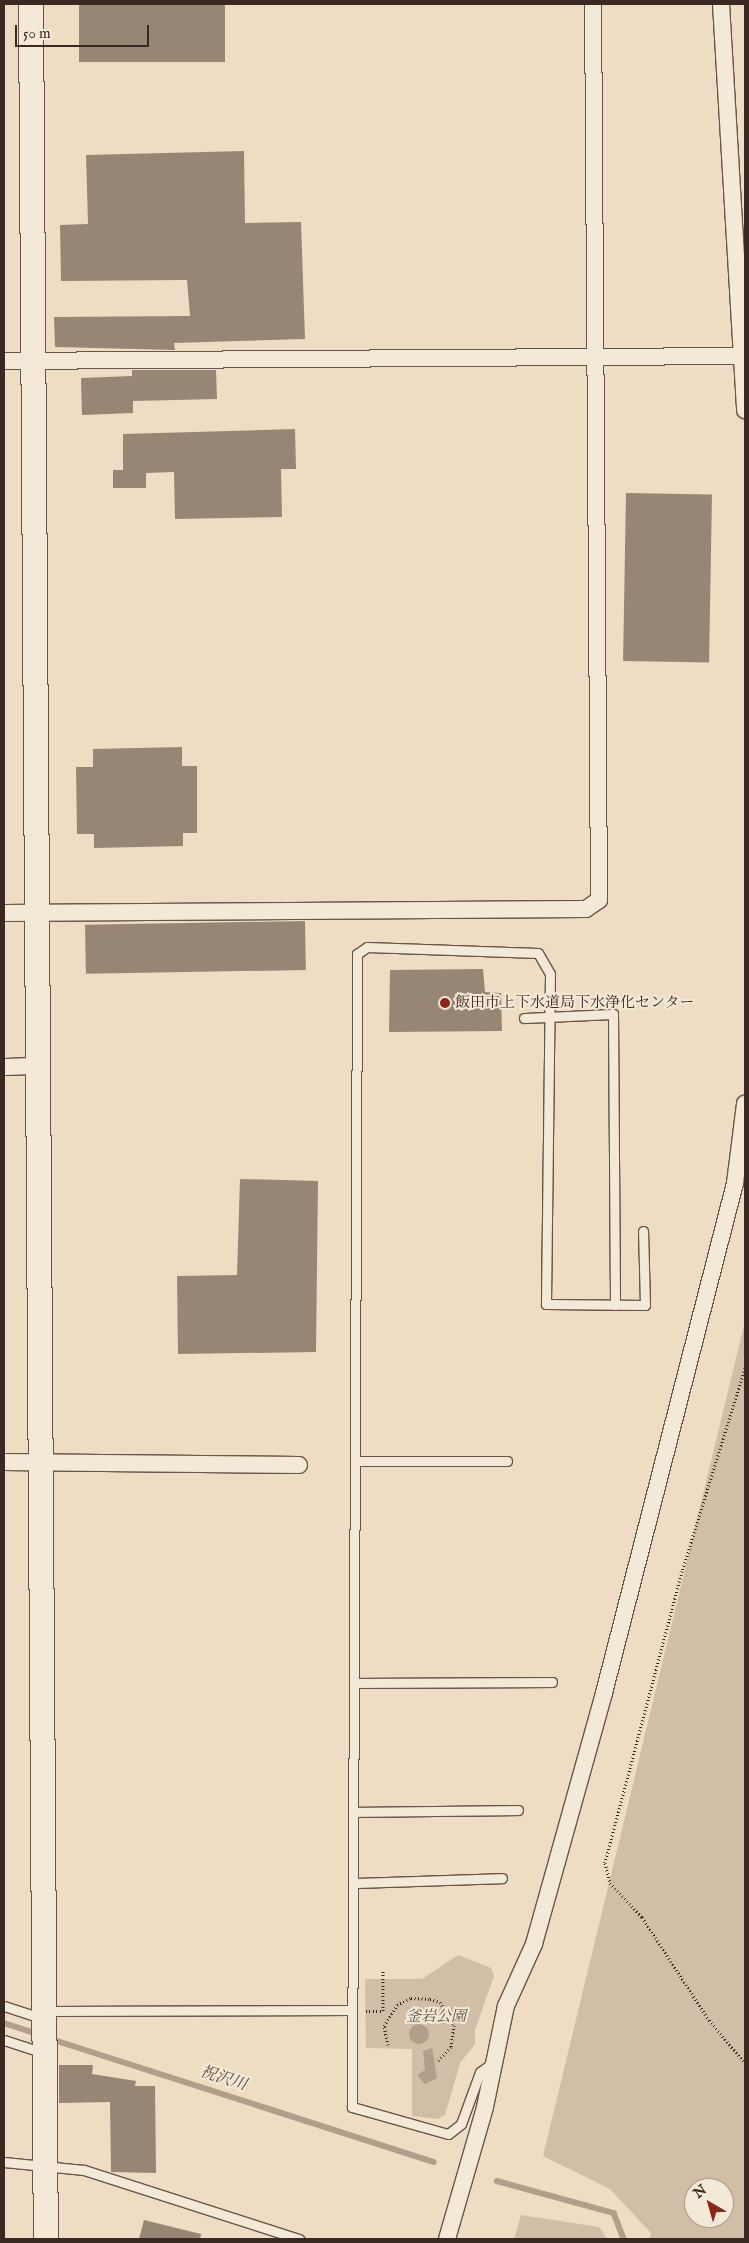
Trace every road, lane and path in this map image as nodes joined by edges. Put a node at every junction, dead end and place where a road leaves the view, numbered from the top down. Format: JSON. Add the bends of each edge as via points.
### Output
{"nodes":[{"id":1,"x":31,"y":4,"type":"edge"},
{"id":2,"x":593,"y":4,"type":"edge"},
{"id":3,"x":721,"y":4,"type":"edge"},
{"id":4,"x":742,"y":356,"type":"junction"},
{"id":5,"x":596,"y":359,"type":"junction"},
{"id":6,"x":4,"y":361,"type":"edge"},
{"id":7,"x":34,"y":361,"type":"junction"},
{"id":8,"x":745,"y":410,"type":"edge"},
{"id":9,"x":4,"y":913,"type":"edge"},
{"id":10,"x":36,"y":913,"type":"junction"},
{"id":11,"x":549,"y":1017,"type":"junction"},
{"id":12,"x":524,"y":1018,"type":"dead end"},
{"id":13,"x":38,"y":1066,"type":"junction"},
{"id":14,"x":4,"y":1067,"type":"edge"},
{"id":15,"x":745,"y":1104,"type":"edge"},
{"id":16,"x":643,"y":1231,"type":"dead end"},
{"id":17,"x":615,"y":1305,"type":"junction"},
{"id":18,"x":745,"y":1368,"type":"edge"},
{"id":19,"x":355,"y":1461,"type":"junction"},
{"id":20,"x":507,"y":1461,"type":"dead end"},
{"id":21,"x":4,"y":1462,"type":"edge"},
{"id":22,"x":42,"y":1462,"type":"junction"},
{"id":23,"x":299,"y":1465,"type":"dead end"},
{"id":24,"x":552,"y":1682,"type":"dead end"},
{"id":25,"x":354,"y":1683,"type":"junction"},
{"id":26,"x":518,"y":1810,"type":"dead end"},
{"id":27,"x":353,"y":1812,"type":"junction"},
{"id":28,"x":502,"y":1878,"type":"dead end"},
{"id":29,"x":353,"y":1883,"type":"junction"},
{"id":30,"x":383,"y":1969,"type":"dead end"},
{"id":31,"x":4,"y":2006,"type":"edge"},
{"id":32,"x":352,"y":2010,"type":"junction"},
{"id":33,"x":383,"y":2011,"type":"junction"},
{"id":34,"x":391,"y":2011,"type":"junction"},
{"id":35,"x":46,"y":2019,"type":"junction"},
{"id":36,"x":4,"y":2040,"type":"edge"},
{"id":37,"x":388,"y":2045,"type":"dead end"},
{"id":38,"x":46,"y":2052,"type":"junction"},
{"id":39,"x":438,"y":2060,"type":"dead end"},
{"id":40,"x":496,"y":2061,"type":"junction"},
{"id":41,"x":745,"y":2063,"type":"edge"},
{"id":42,"x":4,"y":2162,"type":"edge"},
{"id":43,"x":46,"y":2168,"type":"junction"},
{"id":44,"x":46,"y":2239,"type":"edge"},
{"id":45,"x":299,"y":2239,"type":"edge"},
{"id":46,"x":447,"y":2239,"type":"edge"}],
"edges":[{"from":1,"to":7,"type":"street"},
{"from":2,"to":5,"type":"street"},
{"from":3,"to":4,"type":"street"},
{"from":4,"to":5,"type":"street"},
{"from":4,"to":8,"type":"street"},
{"from":5,"to":7,"type":"street"},
{"from":5,"to":10,"type":"street","via":[[599,900],[586,909]]},
{"from":6,"to":7,"type":"street"},
{"from":7,"to":10,"type":"street"},
{"from":9,"to":10,"type":"street"},
{"from":10,"to":13,"type":"street"},
{"from":11,"to":12,"type":"lane"},
{"from":11,"to":17,"type":"lane","via":[[613,1014]]},
{"from":11,"to":17,"type":"lane","via":[[546,1304]]},
{"from":11,"to":19,"type":"lane","via":[[550,974],[538,953],[367,947],[357,954]]},
{"from":13,"to":14,"type":"street"},
{"from":13,"to":22,"type":"street"},
{"from":15,"to":40,"type":"street","via":[[735,1183],[604,1692],[534,1944],[506,2006]]},
{"from":16,"to":17,"type":"lane","via":[[645,1305]]},
{"from":18,"to":41,"type":"path","via":[[682,1571],[604,1863],[610,1883],[642,1917],[709,2020]]},
{"from":19,"to":20,"type":"lane"},
{"from":19,"to":25,"type":"lane"},
{"from":21,"to":22,"type":"street"},
{"from":22,"to":23,"type":"street"},
{"from":22,"to":35,"type":"street"},
{"from":24,"to":25,"type":"lane"},
{"from":25,"to":27,"type":"lane"},
{"from":26,"to":27,"type":"lane"},
{"from":27,"to":29,"type":"lane"},
{"from":28,"to":29,"type":"lane"},
{"from":29,"to":32,"type":"lane"},
{"from":30,"to":33,"type":"path"},
{"from":31,"to":35,"type":"lane"},
{"from":32,"to":33,"type":"path"},
{"from":32,"to":35,"type":"lane"},
{"from":32,"to":40,"type":"lane","via":[[352,2107],[448,2134],[461,2124],[480,2072]]},
{"from":33,"to":34,"type":"path"},
{"from":34,"to":37,"type":"path","via":[[384,2026]]},
{"from":34,"to":39,"type":"path","via":[[411,1998],[440,2002],[448,2012],[455,2037],[446,2056]]},
{"from":35,"to":38,"type":"street"},
{"from":36,"to":38,"type":"lane"},
{"from":38,"to":43,"type":"street"},
{"from":40,"to":46,"type":"street"},
{"from":42,"to":43,"type":"lane"},
{"from":43,"to":44,"type":"street"},
{"from":43,"to":45,"type":"lane","via":[[84,2170]]}]}
